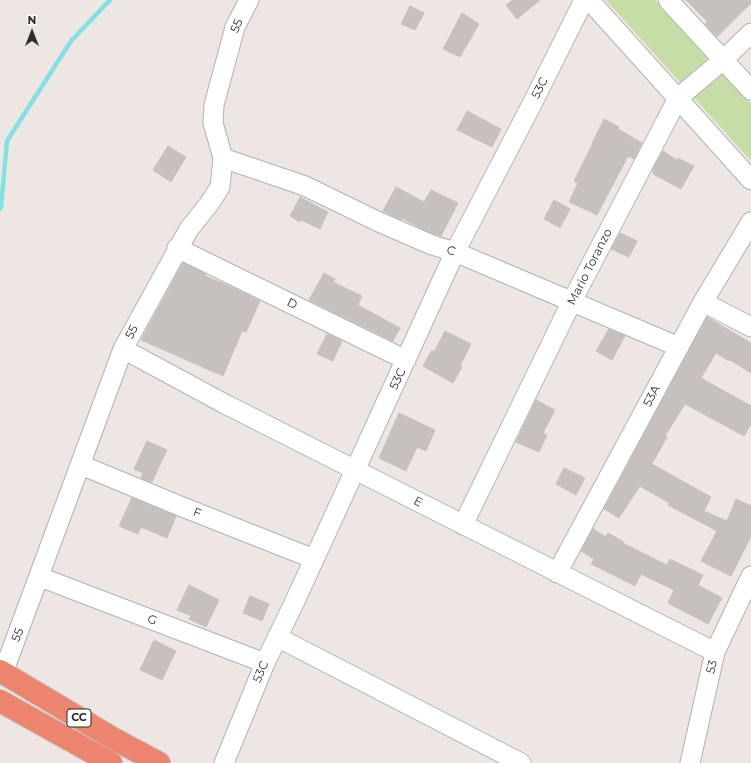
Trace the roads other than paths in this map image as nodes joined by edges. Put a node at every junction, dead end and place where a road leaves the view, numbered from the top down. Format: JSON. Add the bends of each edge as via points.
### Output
{"nodes":[{"id":1,"x":249,"y":0,"type":"edge"},
{"id":2,"x":584,"y":0,"type":"edge"},
{"id":3,"x":589,"y":0,"type":"edge"},
{"id":4,"x":668,"y":0,"type":"edge"},
{"id":5,"x":751,"y":33,"type":"edge"},
{"id":6,"x":723,"y":60,"type":"junction"},
{"id":7,"x":751,"y":90,"type":"edge"},
{"id":8,"x":678,"y":98,"type":"junction"},
{"id":9,"x":223,"y":158,"type":"junction"},
{"id":10,"x":751,"y":180,"type":"edge"},
{"id":11,"x":751,"y":222,"type":"edge"},
{"id":12,"x":177,"y":248,"type":"junction"},
{"id":13,"x":455,"y":252,"type":"junction"},
{"id":14,"x":572,"y":301,"type":"junction"},
{"id":15,"x":703,"y":302,"type":"junction"},
{"id":16,"x":751,"y":327,"type":"edge"},
{"id":17,"x":679,"y":347,"type":"junction"},
{"id":18,"x":123,"y":350,"type":"junction"},
{"id":19,"x":406,"y":360,"type":"junction"},
{"id":20,"x":81,"y":465,"type":"junction"},
{"id":21,"x":356,"y":469,"type":"junction"},
{"id":22,"x":463,"y":525,"type":"junction"},
{"id":23,"x":314,"y":559,"type":"junction"},
{"id":24,"x":557,"y":573,"type":"junction"},
{"id":25,"x":751,"y":576,"type":"edge"},
{"id":26,"x":40,"y":577,"type":"junction"},
{"id":27,"x":278,"y":637,"type":"junction"},
{"id":28,"x":715,"y":652,"type":"junction"},
{"id":29,"x":265,"y":663,"type":"junction"},
{"id":30,"x":2,"y":672,"type":"edge"},
{"id":31,"x":0,"y":701,"type":"edge"},
{"id":32,"x":111,"y":763,"type":"edge"},
{"id":33,"x":159,"y":763,"type":"edge"},
{"id":34,"x":224,"y":763,"type":"edge"},
{"id":35,"x":521,"y":763,"type":"edge"},
{"id":36,"x":690,"y":763,"type":"edge"}],
"edges":[{"from":1,"to":9,"type":"street","name":"55","via":[[235,27],[214,105],[213,123]]},
{"from":2,"to":13,"type":"street","name":"53C"},
{"from":3,"to":8,"type":"street"},
{"from":4,"to":6,"type":"street"},
{"from":5,"to":6,"type":"street","name":"Mario Toranzo"},
{"from":6,"to":7,"type":"street"},
{"from":6,"to":8,"type":"street","name":"Mario Toranzo"},
{"from":8,"to":10,"type":"street"},
{"from":8,"to":14,"type":"street","name":"Mario Toranzo"},
{"from":9,"to":12,"type":"street","name":"55","via":[[220,187]]},
{"from":9,"to":13,"type":"street","name":"C","via":[[304,186],[379,222]]},
{"from":11,"to":15,"type":"street","name":"53A"},
{"from":12,"to":18,"type":"street","name":"55"},
{"from":12,"to":19,"type":"street","name":"D"},
{"from":13,"to":14,"type":"street","name":"C"},
{"from":13,"to":19,"type":"street","name":"53C"},
{"from":14,"to":17,"type":"street","name":"C"},
{"from":14,"to":22,"type":"street","name":"Mario Toranzo"},
{"from":15,"to":16,"type":"street"},
{"from":15,"to":17,"type":"street","name":"53A"},
{"from":17,"to":24,"type":"street","name":"53A"},
{"from":18,"to":20,"type":"street","name":"55"},
{"from":18,"to":21,"type":"street","name":"E"},
{"from":19,"to":21,"type":"street","name":"53C"},
{"from":20,"to":23,"type":"street","name":"F"},
{"from":20,"to":26,"type":"street","name":"55"},
{"from":21,"to":22,"type":"street","name":"E"},
{"from":21,"to":23,"type":"street","name":"53C"},
{"from":22,"to":24,"type":"street","name":"E"},
{"from":23,"to":27,"type":"street","name":"53C"},
{"from":24,"to":28,"type":"street","name":"E"},
{"from":25,"to":28,"type":"street","name":"53"},
{"from":26,"to":29,"type":"street","name":"G"},
{"from":26,"to":30,"type":"street","name":"55"},
{"from":27,"to":29,"type":"street","name":"53C"},
{"from":27,"to":35,"type":"street"},
{"from":28,"to":36,"type":"street","name":"53"},
{"from":29,"to":34,"type":"street","name":"53C"},
{"from":30,"to":33,"type":"highway","number":"CC"},
{"from":31,"to":32,"type":"highway","number":"CC"}]}
